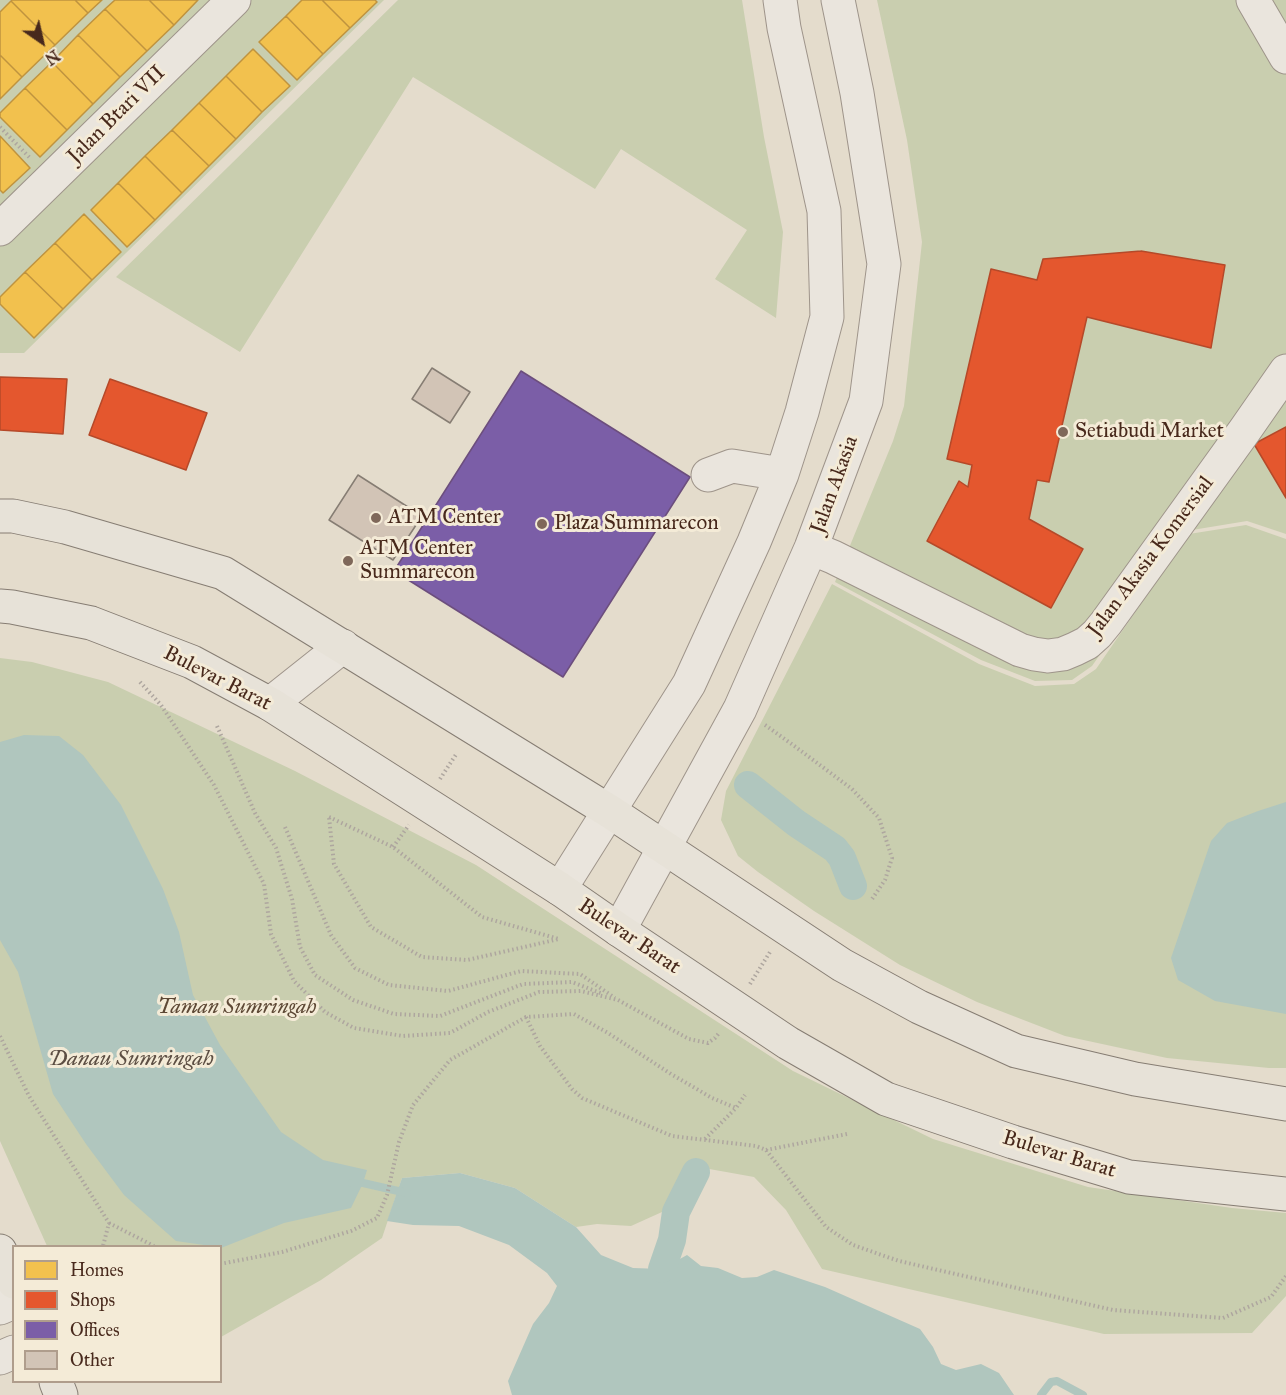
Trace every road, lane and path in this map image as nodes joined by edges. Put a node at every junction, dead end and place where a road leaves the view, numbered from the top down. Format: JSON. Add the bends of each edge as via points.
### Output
{"nodes":[{"id":1,"x":234,"y":0,"type":"edge"},
{"id":2,"x":780,"y":0,"type":"edge"},
{"id":3,"x":838,"y":0,"type":"edge"},
{"id":4,"x":1252,"y":0,"type":"edge"},
{"id":5,"x":1286,"y":57,"type":"edge"},
{"id":6,"x":0,"y":128,"type":"edge"},
{"id":7,"x":52,"y":179,"type":"junction"},
{"id":8,"x":0,"y":229,"type":"edge"},
{"id":9,"x":1286,"y":371,"type":"edge"},
{"id":10,"x":1286,"y":405,"type":"edge"},
{"id":11,"x":1245,"y":430,"type":"junction"},
{"id":12,"x":782,"y":474,"type":"junction"},
{"id":13,"x":708,"y":475,"type":"dead end"},
{"id":14,"x":0,"y":516,"type":"edge"},
{"id":15,"x":812,"y":548,"type":"junction"},
{"id":16,"x":0,"y":606,"type":"edge"},
{"id":17,"x":344,"y":646,"type":"junction"},
{"id":18,"x":140,"y":682,"type":"dead end"},
{"id":19,"x":270,"y":704,"type":"junction"},
{"id":20,"x":759,"y":722,"type":"dead end"},
{"id":21,"x":218,"y":726,"type":"dead end"},
{"id":22,"x":474,"y":728,"type":"junction"},
{"id":23,"x":425,"y":802,"type":"junction"},
{"id":24,"x":609,"y":811,"type":"junction"},
{"id":25,"x":285,"y":827,"type":"dead end"},
{"id":26,"x":393,"y":847,"type":"junction"},
{"id":27,"x":664,"y":848,"type":"junction"},
{"id":28,"x":560,"y":889,"type":"junction"},
{"id":29,"x":872,"y":899,"type":"dead end"},
{"id":30,"x":785,"y":927,"type":"junction"},
{"id":31,"x":619,"y":930,"type":"junction"},
{"id":32,"x":618,"y":1000,"type":"junction"},
{"id":33,"x":735,"y":1009,"type":"junction"},
{"id":34,"x":526,"y":1017,"type":"junction"},
{"id":35,"x":0,"y":1036,"type":"edge"},
{"id":36,"x":746,"y":1095,"type":"dead end"},
{"id":37,"x":1286,"y":1104,"type":"edge"},
{"id":38,"x":736,"y":1108,"type":"junction"},
{"id":39,"x":847,"y":1134,"type":"dead end"},
{"id":40,"x":704,"y":1140,"type":"junction"},
{"id":41,"x":766,"y":1150,"type":"junction"},
{"id":42,"x":1286,"y":1194,"type":"edge"},
{"id":43,"x":108,"y":1223,"type":"junction"},
{"id":44,"x":103,"y":1245,"type":"edge"},
{"id":45,"x":152,"y":1245,"type":"edge"},
{"id":46,"x":0,"y":1251,"type":"edge"},
{"id":47,"x":222,"y":1264,"type":"edge"},
{"id":48,"x":1286,"y":1276,"type":"edge"},
{"id":49,"x":12,"y":1278,"type":"edge"}],
"edges":[{"from":1,"to":7,"type":"street","name":"Jalan Btari VII"},
{"from":2,"to":12,"type":"street","via":[[824,211],[827,317]]},
{"from":3,"to":15,"type":"street","name":"Jalan Akasia","via":[[884,264],[866,400]]},
{"from":4,"to":5,"type":"street"},
{"from":6,"to":7,"type":"path"},
{"from":7,"to":8,"type":"street","name":"Jalan Btari VII"},
{"from":9,"to":11,"type":"street","name":"Jalan Akasia Komersial"},
{"from":10,"to":11,"type":"street","name":"Jalan Akasia Komersial"},
{"from":11,"to":15,"type":"street","name":"Jalan Akasia Komersial","via":[[1097,634],[1063,654],[1048,656],[1020,650]]},
{"from":12,"to":13,"type":"street","via":[[732,466]]},
{"from":12,"to":24,"type":"street","via":[[689,684]]},
{"from":14,"to":17,"type":"main road","via":[[65,527],[223,573]]},
{"from":15,"to":27,"type":"street","name":"Jalan Akasia","via":[[740,709]]},
{"from":16,"to":19,"type":"main road","name":"Bulevar Barat","via":[[91,623],[192,662]]},
{"from":17,"to":19,"type":"street"},
{"from":17,"to":22,"type":"main road"},
{"from":18,"to":32,"type":"path","via":[[214,784],[264,884],[271,934],[294,981],[325,1011],[354,1028],[403,1036],[450,1033],[488,1012],[539,992],[581,991]]},
{"from":19,"to":23,"type":"main road","name":"Bulevar Barat"},
{"from":20,"to":29,"type":"path","via":[[852,789],[879,819],[892,858],[885,880]]},
{"from":21,"to":32,"type":"path","via":[[255,813],[276,848],[292,899],[300,947],[315,975],[353,1000],[394,1014],[440,1016],[523,984],[572,982]]},
{"from":22,"to":23,"type":"path"},
{"from":22,"to":24,"type":"main road"},
{"from":23,"to":26,"type":"path"},
{"from":23,"to":28,"type":"main road","name":"Bulevar Barat"},
{"from":24,"to":27,"type":"main road"},
{"from":24,"to":28,"type":"street"},
{"from":25,"to":32,"type":"path","via":[[331,935],[355,968],[389,985],[448,992],[521,971],[580,974]]},
{"from":26,"to":26,"type":"path","via":[[482,917],[559,939],[466,960],[422,957],[371,927],[334,864],[330,817]]},
{"from":27,"to":30,"type":"main road"},
{"from":27,"to":31,"type":"street","name":"Jalan Akasia"},
{"from":28,"to":31,"type":"main road","name":"Bulevar Barat"},
{"from":30,"to":33,"type":"path"},
{"from":30,"to":37,"type":"main road","via":[[919,1007],[1016,1051],[1135,1079]]},
{"from":31,"to":33,"type":"main road","name":"Bulevar Barat"},
{"from":32,"to":33,"type":"path","via":[[688,1039],[708,1043]]},
{"from":33,"to":42,"type":"main road","name":"Bulevar Barat","via":[[886,1099],[1013,1142],[1129,1177]]},
{"from":34,"to":38,"type":"path","via":[[574,1014],[698,1090]]},
{"from":34,"to":40,"type":"path","via":[[540,1046],[582,1098],[672,1136]]},
{"from":34,"to":47,"type":"path","via":[[450,1060],[413,1105],[377,1218],[351,1231],[282,1252]]},
{"from":35,"to":43,"type":"path","via":[[29,1096]]},
{"from":36,"to":38,"type":"path"},
{"from":38,"to":40,"type":"path"},
{"from":39,"to":41,"type":"path"},
{"from":40,"to":41,"type":"path"},
{"from":41,"to":48,"type":"path","via":[[826,1227],[853,1245],[899,1261],[1113,1310],[1223,1318],[1271,1297]]},
{"from":43,"to":44,"type":"path"},
{"from":43,"to":45,"type":"path"},
{"from":46,"to":49,"type":"main road"}]}
